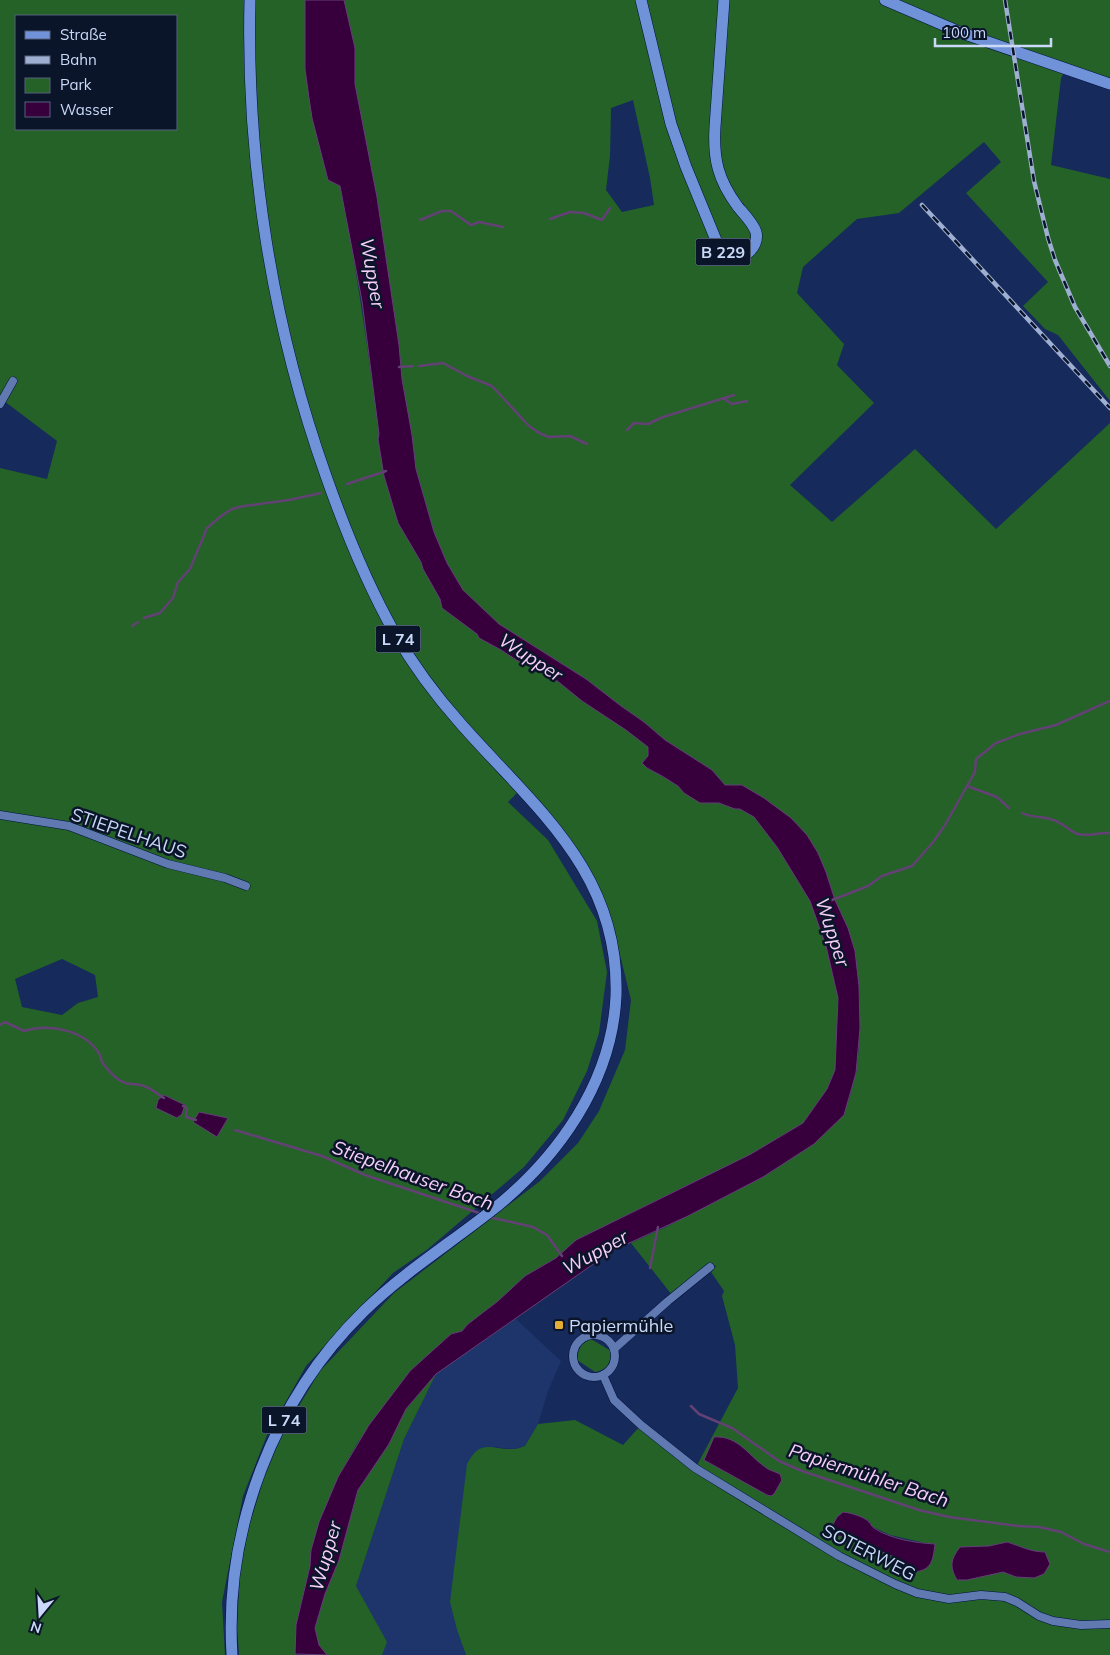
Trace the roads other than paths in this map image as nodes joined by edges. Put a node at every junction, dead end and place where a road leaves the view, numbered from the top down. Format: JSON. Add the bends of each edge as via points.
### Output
{"nodes":[{"id":1,"x":250,"y":0,"type":"edge"},
{"id":2,"x":641,"y":0,"type":"edge"},
{"id":3,"x":724,"y":0,"type":"edge"},
{"id":4,"x":885,"y":0,"type":"edge"},
{"id":5,"x":1110,"y":84,"type":"edge"},
{"id":6,"x":13,"y":381,"type":"dead end"},
{"id":7,"x":0,"y":404,"type":"edge"},
{"id":8,"x":0,"y":815,"type":"edge"},
{"id":9,"x":246,"y":886,"type":"dead end"},
{"id":10,"x":710,"y":1267,"type":"dead end"},
{"id":11,"x":614,"y":1349,"type":"junction"},
{"id":12,"x":603,"y":1375,"type":"junction"},
{"id":13,"x":1110,"y":1624,"type":"edge"},
{"id":14,"x":232,"y":1655,"type":"edge"}],
"edges":[{"from":1,"to":14,"type":"main road","number":"L 74","via":[[249,67],[256,155],[263,224],[275,290],[316,447],[352,547],[407,654],[434,692],[532,800],[581,864],[594,887],[608,928],[616,994],[603,1063],[578,1116],[558,1144],[529,1177],[494,1208],[365,1310],[318,1364],[289,1411],[254,1488],[241,1533],[232,1601]]},
{"from":2,"to":3,"type":"main road","number":"B 229","via":[[675,139],[718,246],[728,255],[738,257],[752,249],[756,235],[727,191],[714,147]]},
{"from":4,"to":5,"type":"main road","via":[[962,33]]},
{"from":6,"to":7,"type":"street"},
{"from":8,"to":9,"type":"street","name":"STIEPELHAUS","via":[[69,826],[168,864]]},
{"from":10,"to":11,"type":"street"},
{"from":11,"to":12,"type":"street","via":[[614,1363]]},
{"from":11,"to":12,"type":"street","via":[[606,1339],[594,1335],[582,1339],[574,1350],[574,1363],[583,1374]]},
{"from":12,"to":13,"type":"street","name":"SOTERWEG","via":[[614,1400],[706,1475],[839,1556],[895,1584],[917,1593],[949,1599],[987,1595],[1005,1597],[1053,1621]]}]}
